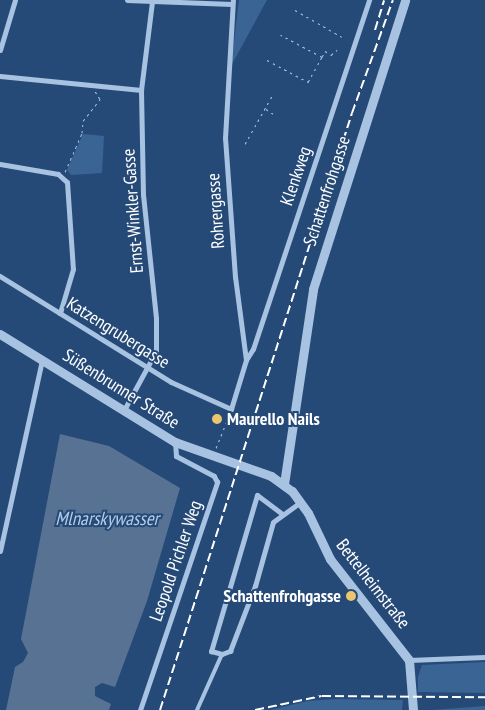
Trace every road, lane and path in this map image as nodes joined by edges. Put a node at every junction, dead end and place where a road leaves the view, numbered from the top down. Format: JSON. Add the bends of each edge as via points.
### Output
{"nodes":[{"id":1,"x":15,"y":0,"type":"edge"},
{"id":2,"x":128,"y":0,"type":"edge"},
{"id":3,"x":369,"y":0,"type":"edge"},
{"id":4,"x":405,"y":0,"type":"edge"},
{"id":5,"x":152,"y":2,"type":"junction"},
{"id":6,"x":232,"y":2,"type":"edge"},
{"id":7,"x":295,"y":10,"type":"dead end"},
{"id":8,"x":281,"y":35,"type":"dead end"},
{"id":9,"x":342,"y":37,"type":"dead end"},
{"id":10,"x":0,"y":50,"type":"edge"},
{"id":11,"x":337,"y":50,"type":"dead end"},
{"id":12,"x":322,"y":57,"type":"junction"},
{"id":13,"x":267,"y":60,"type":"dead end"},
{"id":14,"x":0,"y":76,"type":"edge"},
{"id":15,"x":94,"y":87,"type":"junction"},
{"id":16,"x":141,"y":90,"type":"junction"},
{"id":17,"x":272,"y":96,"type":"dead end"},
{"id":18,"x":265,"y":109,"type":"junction"},
{"id":19,"x":275,"y":115,"type":"dead end"},
{"id":20,"x":245,"y":144,"type":"dead end"},
{"id":21,"x":0,"y":164,"type":"edge"},
{"id":22,"x":63,"y":178,"type":"junction"},
{"id":23,"x":0,"y":276,"type":"edge"},
{"id":24,"x":60,"y":314,"type":"junction"},
{"id":25,"x":0,"y":334,"type":"edge"},
{"id":26,"x":42,"y":360,"type":"junction"},
{"id":27,"x":246,"y":360,"type":"junction"},
{"id":28,"x":149,"y":368,"type":"junction"},
{"id":29,"x":231,"y":409,"type":"junction"},
{"id":30,"x":124,"y":410,"type":"junction"},
{"id":31,"x":175,"y":442,"type":"junction"},
{"id":32,"x":215,"y":452,"type":"dead end"},
{"id":33,"x":230,"y":463,"type":"joint"},
{"id":34,"x":284,"y":484,"type":"junction"},
{"id":35,"x":301,"y":502,"type":"junction"},
{"id":36,"x":281,"y":513,"type":"junction"},
{"id":37,"x":0,"y":551,"type":"edge"},
{"id":38,"x":222,"y":654,"type":"junction"},
{"id":39,"x":485,"y":657,"type":"edge"},
{"id":40,"x":409,"y":660,"type":"junction"},
{"id":41,"x":140,"y":710,"type":"edge"},
{"id":42,"x":197,"y":710,"type":"edge"},
{"id":43,"x":413,"y":710,"type":"edge"}],
"edges":[{"from":1,"to":10,"type":"street"},
{"from":2,"to":5,"type":"street"},
{"from":3,"to":27,"type":"street","name":"Klenkweg","via":[[253,349]]},
{"from":4,"to":34,"type":"street","name":"Schattenfrohgasse","via":[[313,289]]},
{"from":5,"to":6,"type":"street"},
{"from":5,"to":16,"type":"street","name":"Ernst-Winkler-Gasse"},
{"from":6,"to":27,"type":"street","name":"Rohrergasse","via":[[224,138]]},
{"from":7,"to":9,"type":"path"},
{"from":8,"to":12,"type":"path"},
{"from":11,"to":12,"type":"path","via":[[331,55],[325,51]]},
{"from":12,"to":13,"type":"path","via":[[308,82]]},
{"from":14,"to":15,"type":"street"},
{"from":15,"to":16,"type":"street"},
{"from":15,"to":22,"type":"path","via":[[100,100],[83,121],[82,133]]},
{"from":16,"to":28,"type":"street","name":"Ernst-Winkler-Gasse","via":[[143,195],[156,318],[156,351]]},
{"from":17,"to":18,"type":"path"},
{"from":18,"to":19,"type":"path"},
{"from":18,"to":20,"type":"path"},
{"from":21,"to":22,"type":"street","via":[[58,174]]},
{"from":22,"to":24,"type":"street","via":[[67,182],[73,269]]},
{"from":23,"to":24,"type":"street","name":"Katzengrubergasse"},
{"from":24,"to":28,"type":"street","name":"Katzengrubergasse"},
{"from":25,"to":26,"type":"street","name":"Süßenbrunner Straße"},
{"from":26,"to":30,"type":"street","name":"Süßenbrunner Straße"},
{"from":26,"to":37,"type":"street"},
{"from":27,"to":29,"type":"street","name":"Rohrergasse"},
{"from":28,"to":29,"type":"street","name":"Katzengrubergasse","via":[[192,393]]},
{"from":28,"to":30,"type":"street","name":"Ernst-Winkler-Gasse"},
{"from":29,"to":32,"type":"path"},
{"from":30,"to":31,"type":"street","name":"Süßenbrunner Straße"},
{"from":31,"to":33,"type":"street","name":"Süßenbrunner Straße"},
{"from":31,"to":41,"type":"street","name":"Leopold Pichler Weg","via":[[176,456],[214,476],[217,482]]},
{"from":33,"to":34,"type":"street","name":"Bettelheimstraße"},
{"from":34,"to":35,"type":"street","name":"Bettelheimstraße"},
{"from":35,"to":36,"type":"street"},
{"from":35,"to":40,"type":"street","name":"Bettelheimstraße","via":[[330,559]]},
{"from":36,"to":38,"type":"street","via":[[270,528],[255,586],[238,632],[230,651]]},
{"from":36,"to":38,"type":"street","via":[[257,495],[210,648]]},
{"from":38,"to":42,"type":"lane"},
{"from":39,"to":40,"type":"street"},
{"from":40,"to":43,"type":"street"}]}
